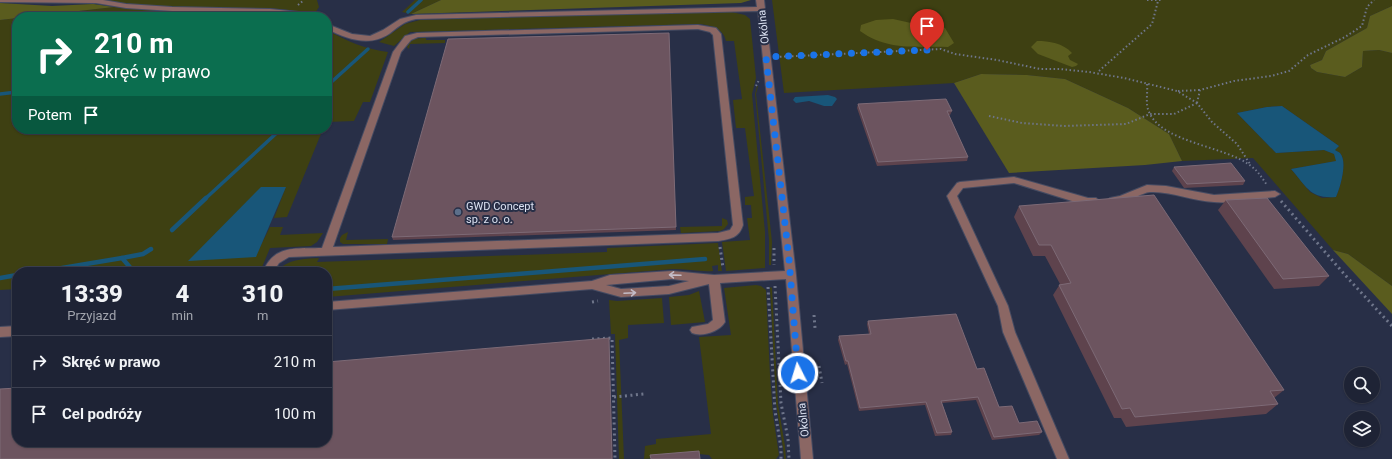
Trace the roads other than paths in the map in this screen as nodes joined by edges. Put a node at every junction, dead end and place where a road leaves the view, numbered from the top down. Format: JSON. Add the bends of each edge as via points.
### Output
{"nodes":[{"id":1,"x":0,"y":0,"type":"edge"},
{"id":2,"x":760,"y":5,"type":"edge"},
{"id":3,"x":280,"y":12,"type":"edge"},
{"id":4,"x":332,"y":28,"type":"edge"},
{"id":5,"x":1275,"y":194,"type":"road end"},
{"id":6,"x":326,"y":252,"type":"junction"},
{"id":7,"x":270,"y":267,"type":"edge"},
{"id":8,"x":791,"y":275,"type":"junction"},
{"id":9,"x":714,"y":279,"type":"junction"},
{"id":10,"x":592,"y":285,"type":"junction"},
{"id":11,"x":332,"y":306,"type":"edge"},
{"id":12,"x":696,"y":330,"type":"dead end"},
{"id":13,"x":12,"y":331,"type":"edge"},
{"id":14,"x":0,"y":332,"type":"edge"},
{"id":15,"x":807,"y":459,"type":"edge"},
{"id":16,"x":1063,"y":459,"type":"edge"}],
"edges":[{"from":1,"to":3,"type":"street","via":[[96,1],[166,9]]},
{"from":2,"to":4,"type":"street","via":[[416,16],[396,23],[379,36],[364,40],[351,38]]},
{"from":2,"to":8,"type":"street","name":"Okólna"},
{"from":5,"to":16,"type":"street","via":[[1214,199],[1166,188],[1147,188],[1121,200],[1088,202],[1014,180],[960,186],[952,196],[1003,306],[1009,332]]},
{"from":6,"to":6,"type":"street","via":[[718,237],[737,232],[717,34],[713,30],[698,27],[417,35],[408,38],[397,52]]},
{"from":6,"to":7,"type":"street","via":[[288,253],[272,262]]},
{"from":8,"to":9,"type":"street"},
{"from":8,"to":15,"type":"street","name":"Okólna"},
{"from":9,"to":10,"type":"street","one_way":true,"via":[[672,275],[610,280]]},
{"from":10,"to":9,"type":"street","one_way":true,"via":[[621,294],[669,290]]},
{"from":9,"to":12,"type":"street","via":[[719,322],[711,328]]},
{"from":10,"to":11,"type":"street"},
{"from":13,"to":14,"type":"street"}]}
